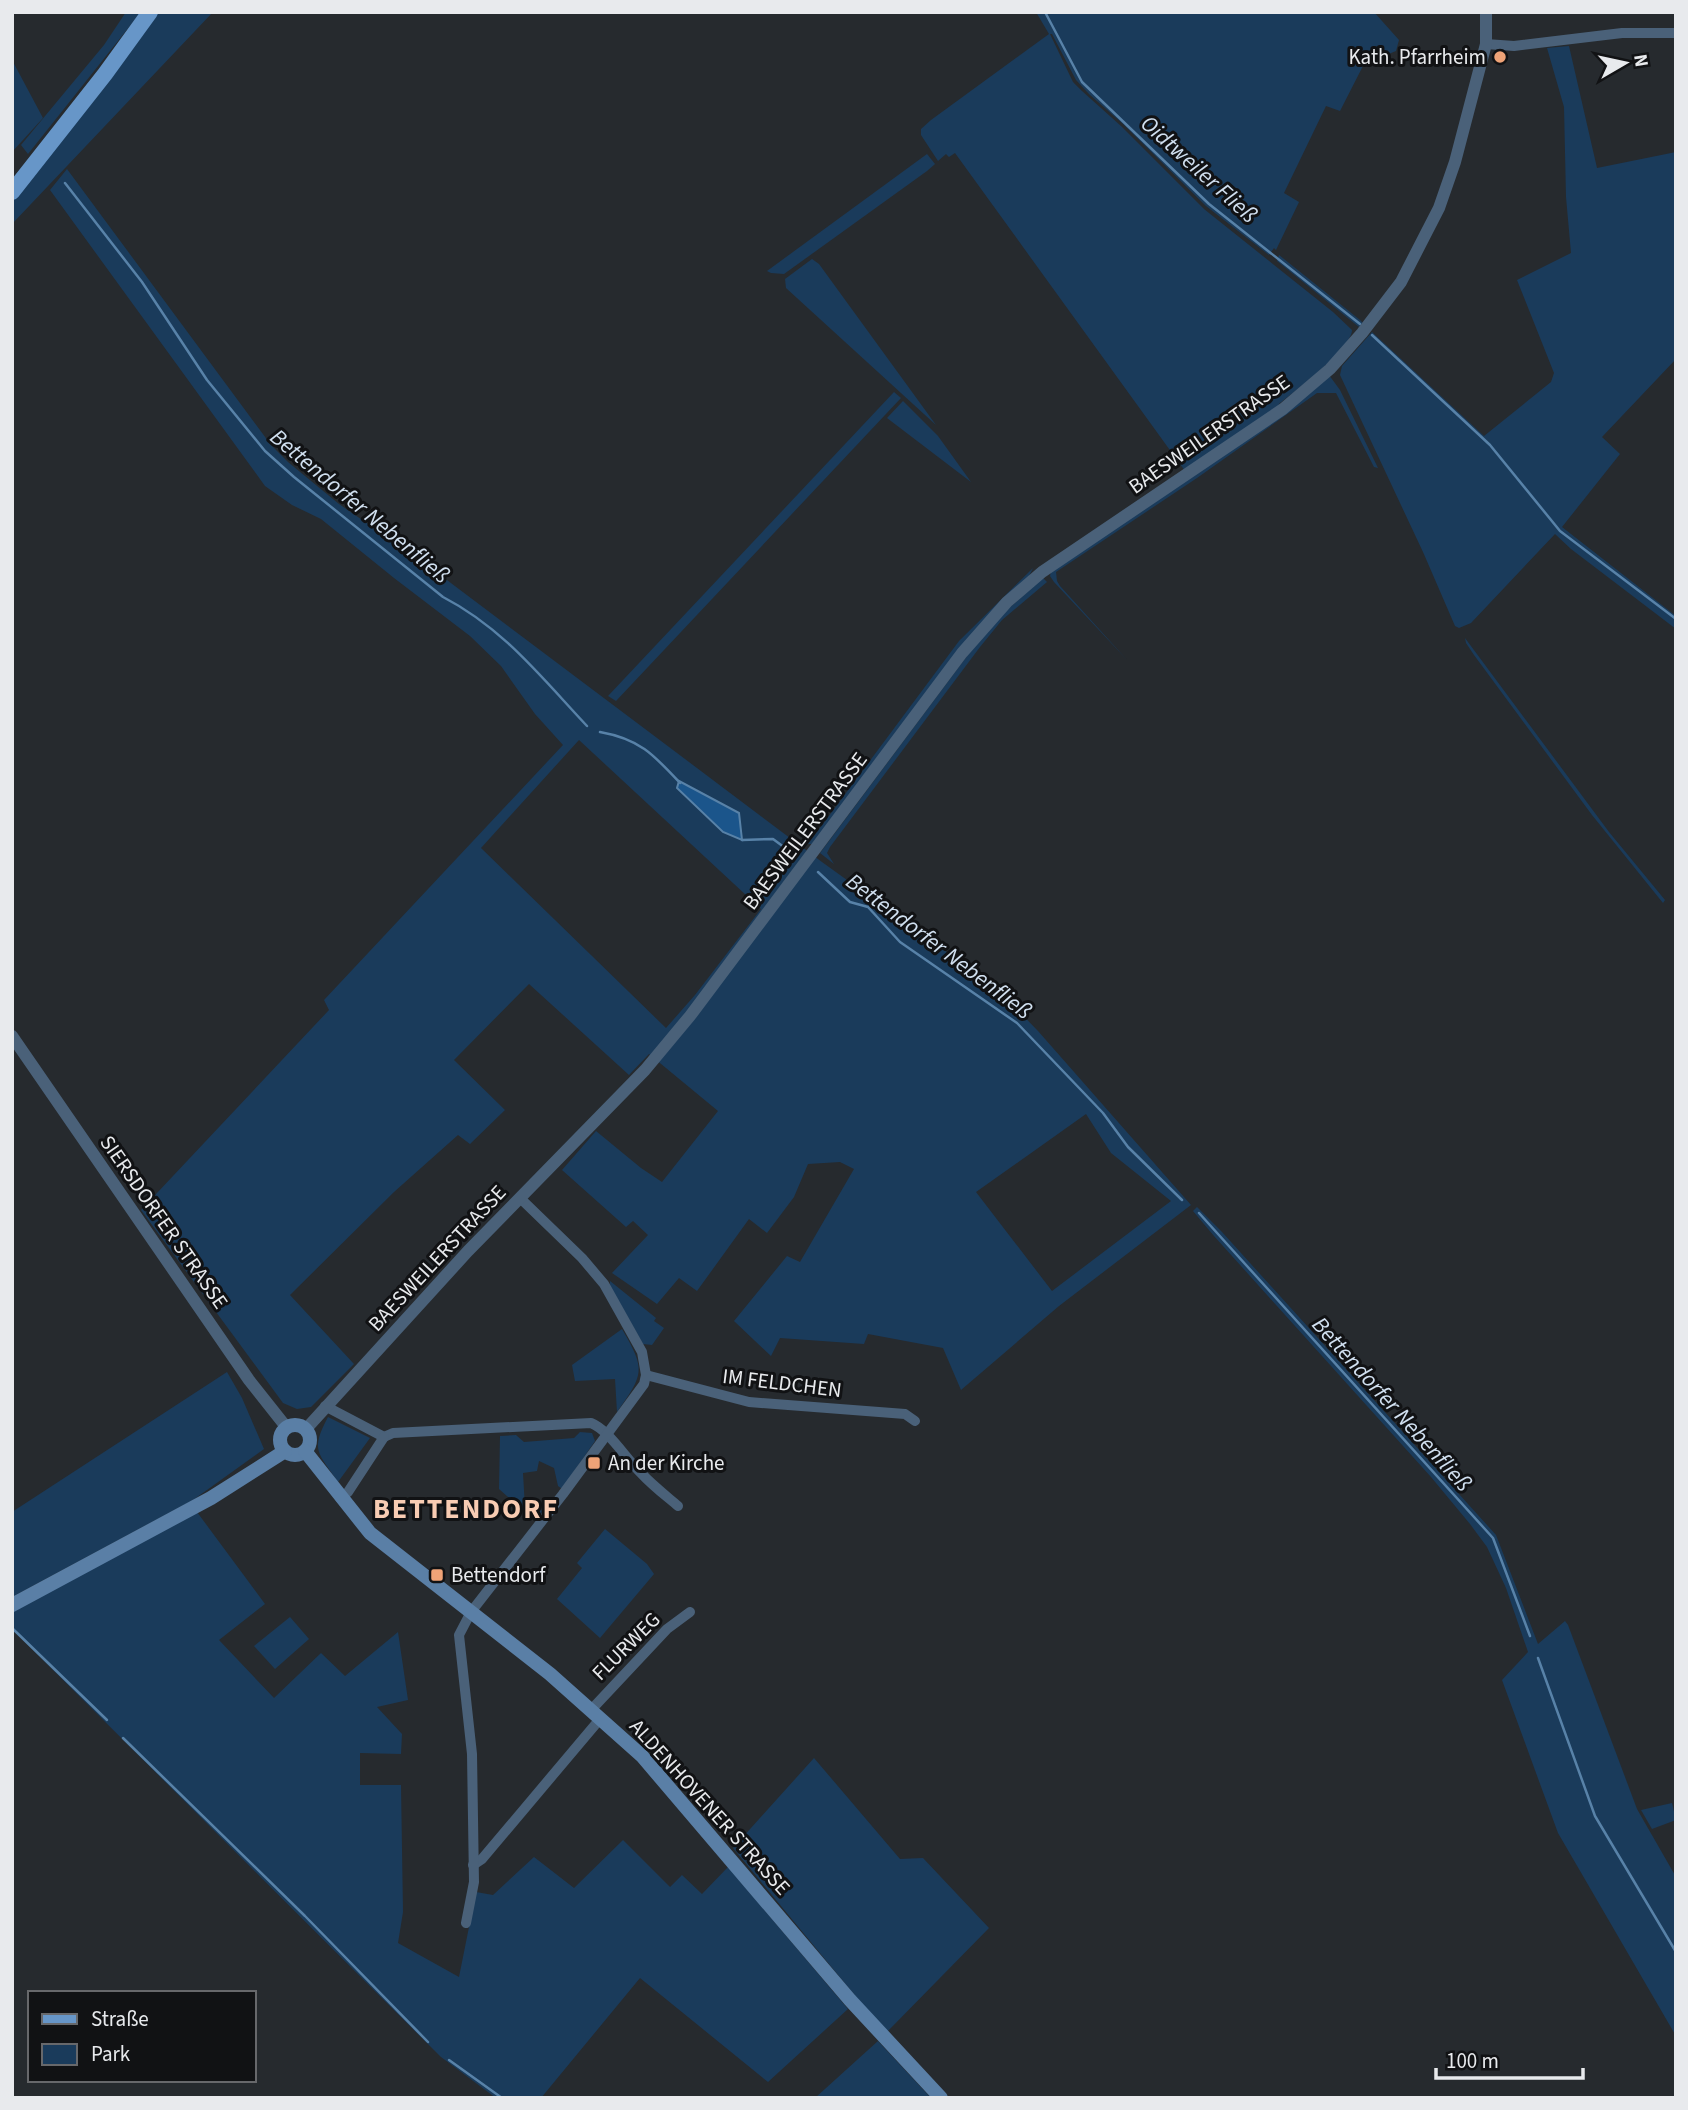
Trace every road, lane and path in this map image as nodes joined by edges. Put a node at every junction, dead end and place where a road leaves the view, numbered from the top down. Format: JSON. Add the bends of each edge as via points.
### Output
{"nodes":[{"id":1,"x":150,"y":12,"type":"edge"},
{"id":2,"x":1486,"y":12,"type":"edge"},
{"id":3,"x":1676,"y":33,"type":"edge"},
{"id":4,"x":1486,"y":44,"type":"junction"},
{"id":5,"x":12,"y":192,"type":"edge"},
{"id":6,"x":12,"y":1036,"type":"edge"},
{"id":7,"x":520,"y":1198,"type":"junction"},
{"id":8,"x":646,"y":1375,"type":"junction"},
{"id":9,"x":325,"y":1406,"type":"junction"},
{"id":10,"x":915,"y":1420,"type":"dead end"},
{"id":11,"x":287,"y":1427,"type":"junction"},
{"id":12,"x":306,"y":1429,"type":"junction"},
{"id":13,"x":608,"y":1434,"type":"junction"},
{"id":14,"x":384,"y":1437,"type":"junction"},
{"id":15,"x":285,"y":1451,"type":"junction"},
{"id":16,"x":305,"y":1451,"type":"junction"},
{"id":17,"x":340,"y":1498,"type":"junction"},
{"id":18,"x":678,"y":1506,"type":"dead end"},
{"id":19,"x":12,"y":1605,"type":"edge"},
{"id":20,"x":471,"y":1612,"type":"junction"},
{"id":21,"x":690,"y":1612,"type":"dead end"},
{"id":22,"x":595,"y":1714,"type":"junction"},
{"id":23,"x":473,"y":1865,"type":"junction"},
{"id":24,"x":466,"y":1923,"type":"dead end"},
{"id":25,"x":941,"y":2098,"type":"edge"}],
"edges":[{"from":1,"to":5,"type":"main road"},
{"from":2,"to":4,"type":"street","name":"BAESWEILERSTRASSE"},
{"from":3,"to":4,"type":"street","via":[[1622,33],[1514,46]]},
{"from":4,"to":7,"type":"street","name":"BAESWEILERSTRASSE","via":[[1439,208],[1401,282],[1362,333],[1330,369],[1283,409],[1042,572],[1007,602],[962,653],[690,1016],[645,1070]]},
{"from":6,"to":11,"type":"street","name":"SIERSDORFER STRASSE"},
{"from":7,"to":8,"type":"street","via":[[604,1284],[642,1352]]},
{"from":7,"to":9,"type":"street","name":"BAESWEILERSTRASSE"},
{"from":8,"to":10,"type":"street","name":"IM FELDCHEN","via":[[749,1402],[905,1414]]},
{"from":8,"to":13,"type":"street"},
{"from":9,"to":12,"type":"street","name":"BAESWEILERSTRASSE"},
{"from":9,"to":14,"type":"street"},
{"from":11,"to":12,"type":"main road"},
{"from":11,"to":15,"type":"main road","via":[[280,1439]]},
{"from":12,"to":16,"type":"main road","via":[[310,1440]]},
{"from":13,"to":14,"type":"street","via":[[591,1423]]},
{"from":13,"to":18,"type":"street","via":[[642,1474]]},
{"from":13,"to":20,"type":"street"},
{"from":14,"to":17,"type":"street"},
{"from":15,"to":16,"type":"main road","via":[[295,1455]]},
{"from":15,"to":19,"type":"main road","via":[[211,1498]]},
{"from":16,"to":17,"type":"main road","name":"ALDENHOVENER STRASSE"},
{"from":17,"to":20,"type":"main road","name":"ALDENHOVENER STRASSE","via":[[370,1533]]},
{"from":20,"to":22,"type":"main road","name":"ALDENHOVENER STRASSE"},
{"from":20,"to":23,"type":"street","via":[[459,1635],[472,1754]]},
{"from":21,"to":22,"type":"street","name":"FLURWEG","via":[[667,1629]]},
{"from":22,"to":23,"type":"street","name":"FLURWEG"},
{"from":22,"to":25,"type":"main road","name":"ALDENHOVENER STRASSE","via":[[642,1756],[850,2000]]},
{"from":23,"to":24,"type":"street"}]}
